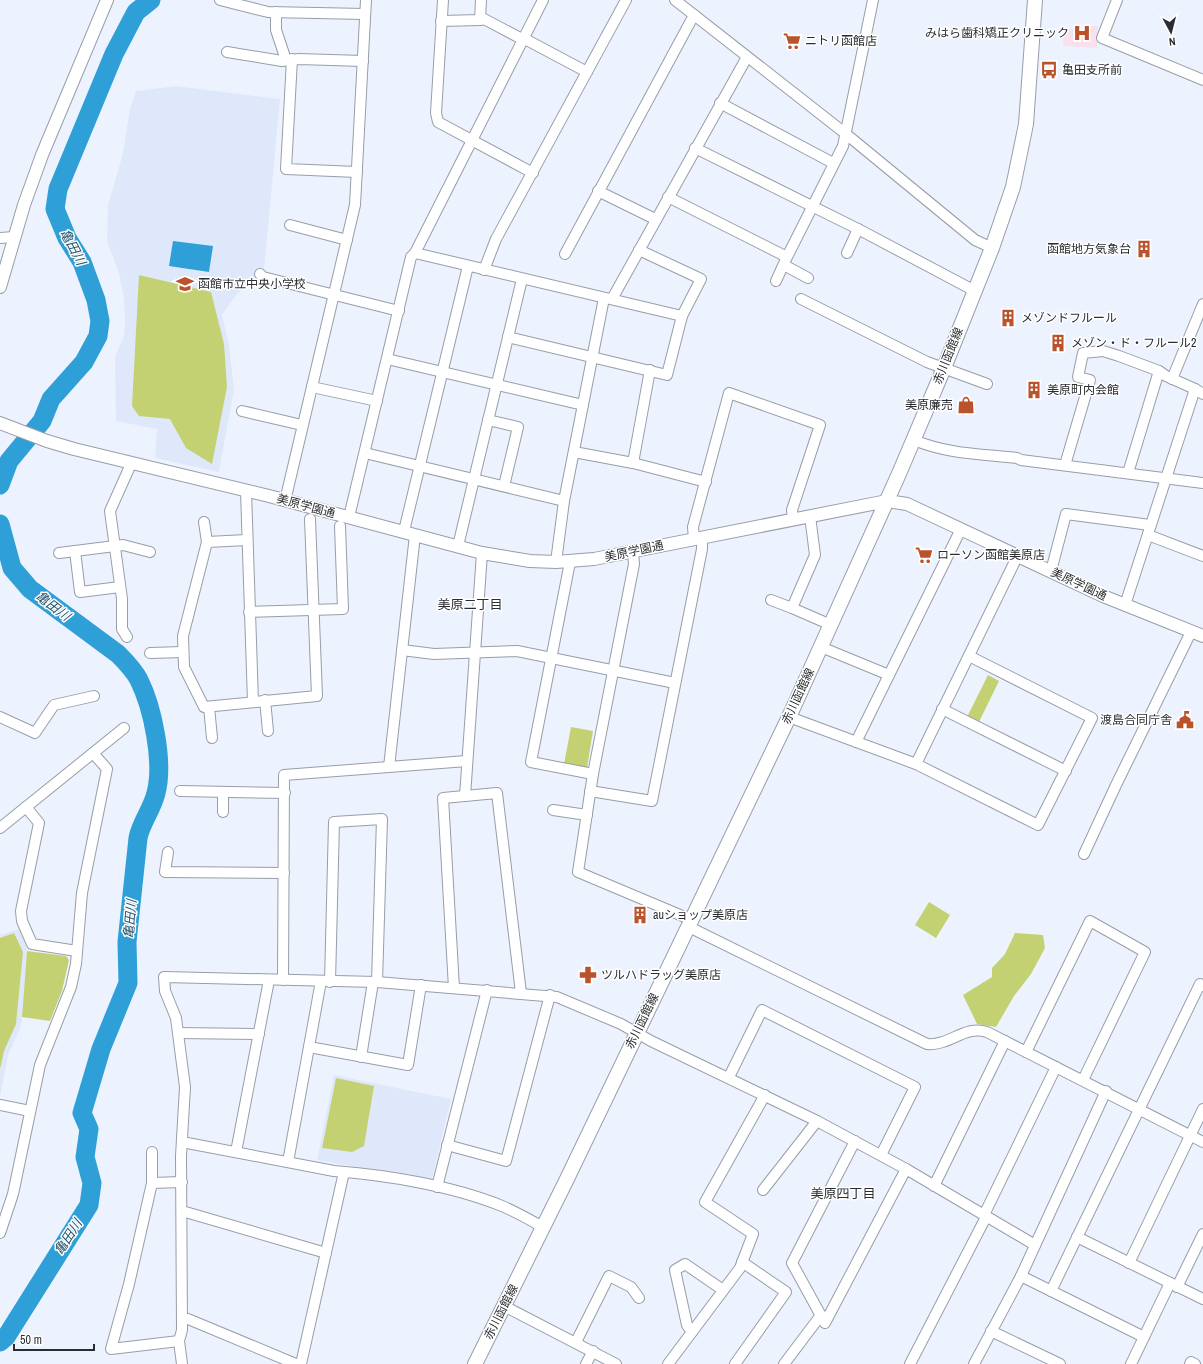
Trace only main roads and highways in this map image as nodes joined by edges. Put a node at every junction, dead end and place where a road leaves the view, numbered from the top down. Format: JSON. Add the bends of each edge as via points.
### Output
{"nodes":[{"id":1,"x":1035,"y":0,"type":"edge"},
{"id":2,"x":475,"y":1364,"type":"edge"}],
"edges":[{"from":1,"to":2,"type":"main road","name":"赤川函館線","via":[[1029,97],[1023,142],[1008,208],[944,368],[789,717]]}]}
